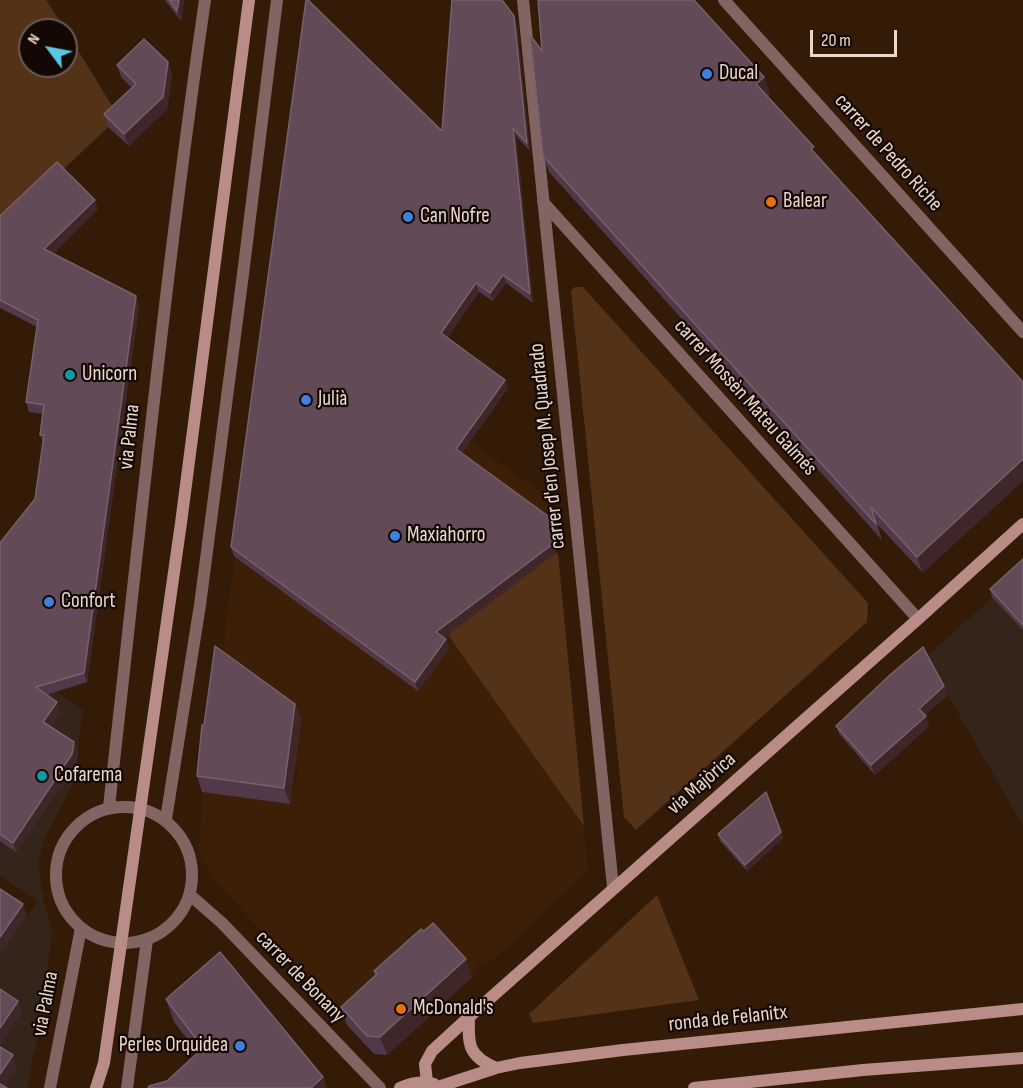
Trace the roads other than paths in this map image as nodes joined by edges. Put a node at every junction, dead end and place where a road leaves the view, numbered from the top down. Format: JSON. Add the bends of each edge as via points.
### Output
{"nodes":[{"id":1,"x":205,"y":0,"type":"edge"},
{"id":2,"x":249,"y":0,"type":"edge"},
{"id":3,"x":277,"y":0,"type":"edge"},
{"id":4,"x":523,"y":0,"type":"edge"},
{"id":5,"x":724,"y":0,"type":"edge"},
{"id":6,"x":543,"y":202,"type":"junction"},
{"id":7,"x":1023,"y":332,"type":"edge"},
{"id":8,"x":1023,"y":524,"type":"edge"},
{"id":9,"x":918,"y":619,"type":"junction"},
{"id":10,"x":109,"y":807,"type":"junction"},
{"id":11,"x":140,"y":807,"type":"junction"},
{"id":12,"x":166,"y":819,"type":"junction"},
{"id":13,"x":614,"y":887,"type":"junction"},
{"id":14,"x":190,"y":895,"type":"junction"},
{"id":15,"x":81,"y":928,"type":"junction"},
{"id":16,"x":147,"y":940,"type":"junction"},
{"id":17,"x":119,"y":943,"type":"junction"},
{"id":18,"x":1023,"y":1009,"type":"edge"},
{"id":19,"x":469,"y":1017,"type":"junction"},
{"id":20,"x":1023,"y":1058,"type":"edge"},
{"id":21,"x":496,"y":1068,"type":"junction"},
{"id":22,"x":427,"y":1082,"type":"junction"},
{"id":23,"x":442,"y":1087,"type":"edge"},
{"id":24,"x":50,"y":1088,"type":"edge"},
{"id":25,"x":96,"y":1088,"type":"edge"},
{"id":26,"x":127,"y":1088,"type":"edge"},
{"id":27,"x":380,"y":1088,"type":"edge"},
{"id":28,"x":400,"y":1088,"type":"edge"},
{"id":29,"x":694,"y":1088,"type":"edge"}],
"edges":[{"from":1,"to":10,"type":"street","name":"via Palma","via":[[164,315]]},
{"from":2,"to":11,"type":"main road"},
{"from":3,"to":12,"type":"street","via":[[201,593]]},
{"from":4,"to":6,"type":"street","name":"carrer d'en Josep M. Quadrado"},
{"from":5,"to":7,"type":"street","name":"carrer de Pedro Riche"},
{"from":6,"to":9,"type":"street","name":"carrer Mossèn Mateu Galmés"},
{"from":6,"to":13,"type":"street","name":"carrer d'en Josep M. Quadrado"},
{"from":8,"to":9,"type":"main road","name":"via Majòrica"},
{"from":9,"to":13,"type":"main road","name":"via Majòrica"},
{"from":10,"to":11,"type":"street"},
{"from":10,"to":15,"type":"street","via":[[88,816],[72,830],[58,859],[57,892],[66,912]]},
{"from":11,"to":12,"type":"street"},
{"from":11,"to":17,"type":"main road"},
{"from":12,"to":14,"type":"street","via":[[190,853]]},
{"from":13,"to":19,"type":"main road","name":"via Majòrica"},
{"from":14,"to":16,"type":"street","via":[[180,914]]},
{"from":14,"to":27,"type":"street","name":"carrer de Bonany","via":[[222,923]]},
{"from":15,"to":17,"type":"street","via":[[99,939]]},
{"from":15,"to":24,"type":"street","name":"via Palma"},
{"from":16,"to":17,"type":"street"},
{"from":16,"to":26,"type":"street"},
{"from":17,"to":25,"type":"main road","via":[[104,1063]]},
{"from":18,"to":21,"type":"main road","name":"ronda de Felanitx","via":[[623,1050]]},
{"from":19,"to":21,"type":"main road","via":[[468,1039],[474,1055]]},
{"from":19,"to":22,"type":"main road","name":"via Majòrica","via":[[432,1051],[424,1064]]},
{"from":20,"to":29,"type":"main road"},
{"from":21,"to":23,"type":"main road","name":"ronda de Felanitx"},
{"from":22,"to":23,"type":"main road","name":"ronda de Felanitx"},
{"from":22,"to":28,"type":"main road","name":"ronda de Felanitx","via":[[413,1082]]}]}
